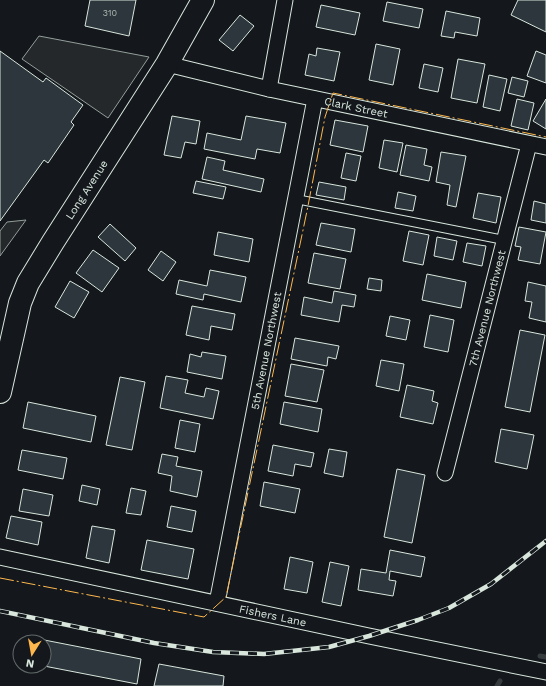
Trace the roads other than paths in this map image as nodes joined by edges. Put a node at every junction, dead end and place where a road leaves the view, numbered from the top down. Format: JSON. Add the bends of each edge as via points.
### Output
{"nodes":[{"id":1,"x":203,"y":0,"type":"edge"},
{"id":2,"x":285,"y":0,"type":"edge"},
{"id":3,"x":167,"y":64,"type":"junction"},
{"id":4,"x":269,"y":89,"type":"junction"},
{"id":5,"x":315,"y":99,"type":"junction"},
{"id":6,"x":529,"y":144,"type":"junction"},
{"id":7,"x":546,"y":147,"type":"edge"},
{"id":8,"x":296,"y":199,"type":"junction"},
{"id":9,"x":504,"y":240,"type":"junction"},
{"id":10,"x":0,"y":392,"type":"edge"},
{"id":11,"x":445,"y":473,"type":"dead end"},
{"id":12,"x":0,"y":557,"type":"edge"},
{"id":13,"x":217,"y":603,"type":"junction"},
{"id":14,"x":546,"y":672,"type":"edge"}],
"edges":[{"from":1,"to":3,"type":"street","name":"Long Avenue"},
{"from":2,"to":4,"type":"street"},
{"from":3,"to":4,"type":"street","name":"Clark Street"},
{"from":3,"to":10,"type":"street","name":"Long Avenue","via":[[28,283],[20,303]]},
{"from":4,"to":5,"type":"street","name":"Clark Street"},
{"from":5,"to":6,"type":"street","name":"Clark Street"},
{"from":5,"to":8,"type":"street","name":"5th Avenue Northwest"},
{"from":6,"to":7,"type":"street","name":"Clark Street"},
{"from":6,"to":9,"type":"street","name":"7th Avenue Northwest"},
{"from":8,"to":9,"type":"lane"},
{"from":8,"to":13,"type":"street","name":"5th Avenue Northwest"},
{"from":9,"to":11,"type":"street","name":"7th Avenue Northwest"},
{"from":12,"to":13,"type":"street","name":"Fishers Lane"},
{"from":13,"to":14,"type":"street","name":"Fishers Lane"}]}
